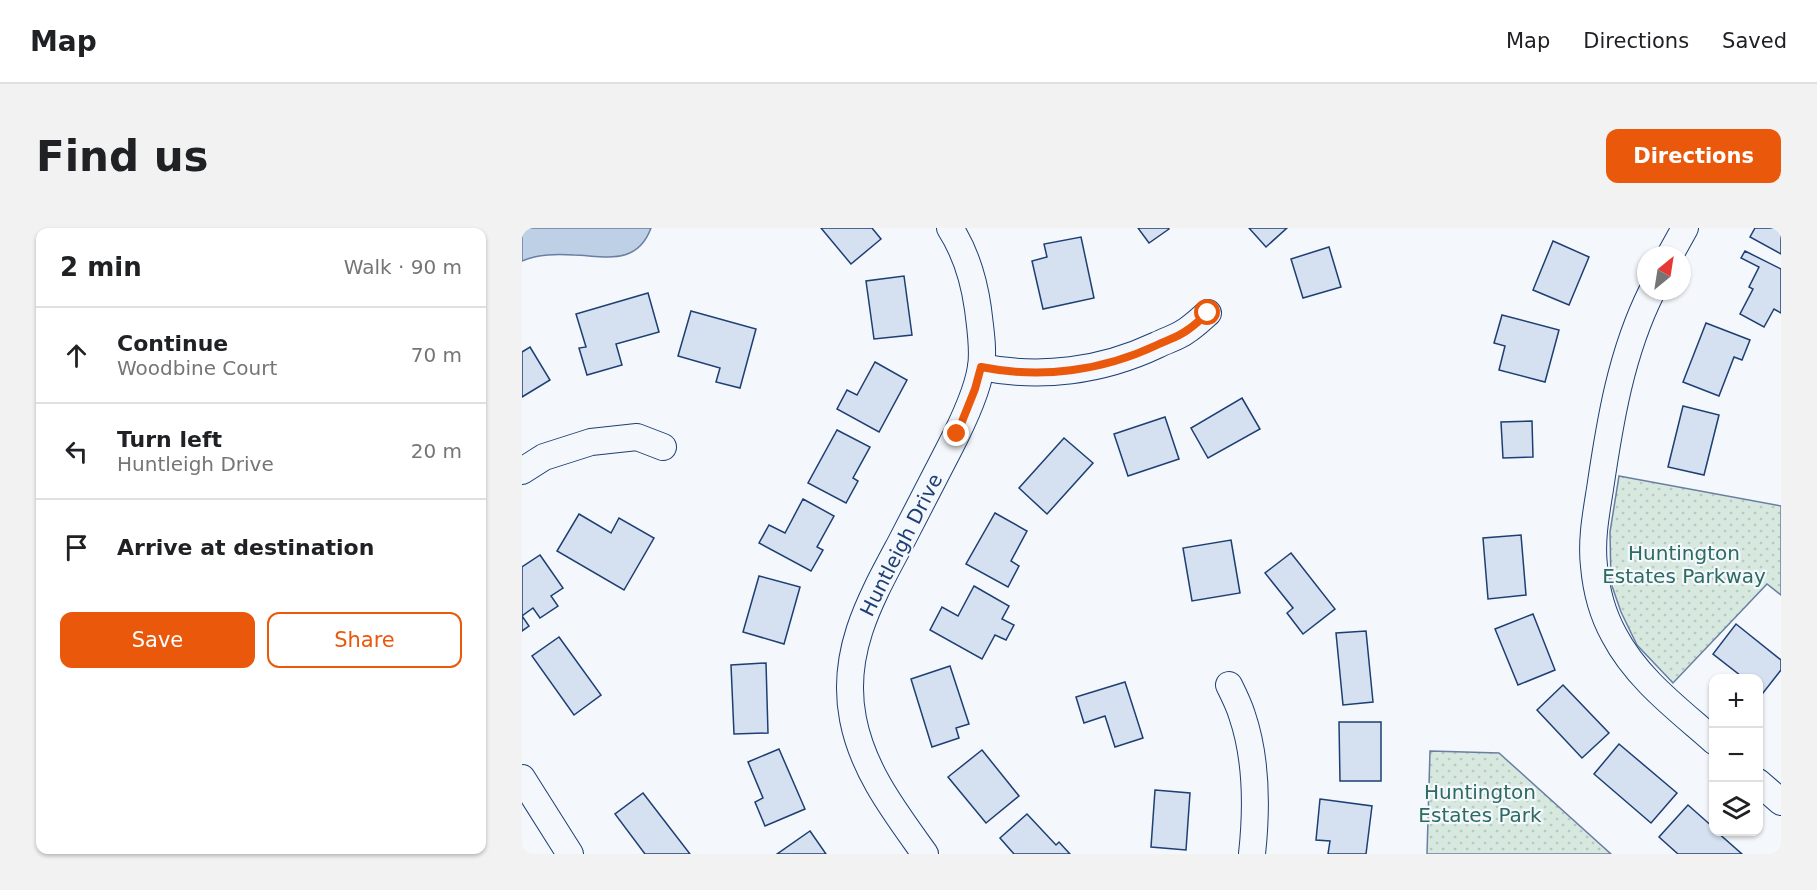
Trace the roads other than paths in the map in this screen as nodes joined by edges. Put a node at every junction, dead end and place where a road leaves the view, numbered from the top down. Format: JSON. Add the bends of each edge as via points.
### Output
{"nodes":[{"id":1,"x":950,"y":228,"type":"edge"},
{"id":2,"x":1685,"y":228,"type":"edge"},
{"id":3,"x":1675,"y":246,"type":"edge"},
{"id":4,"x":1648,"y":300,"type":"edge"},
{"id":5,"x":1208,"y":313,"type":"dead end"},
{"id":6,"x":981,"y":367,"type":"junction"},
{"id":7,"x":663,"y":447,"type":"dead end"},
{"id":8,"x":522,"y":471,"type":"edge"},
{"id":9,"x":1229,"y":685,"type":"dead end"},
{"id":10,"x":1709,"y":737,"type":"edge"},
{"id":11,"x":522,"y":778,"type":"edge"},
{"id":12,"x":1763,"y":786,"type":"edge"},
{"id":13,"x":1781,"y":802,"type":"edge"},
{"id":14,"x":570,"y":854,"type":"edge"},
{"id":15,"x":925,"y":854,"type":"edge"},
{"id":16,"x":1252,"y":854,"type":"edge"}],
"edges":[{"from":1,"to":6,"type":"street","name":"Huntleigh Drive","via":[[966,260],[975,294]]},
{"from":2,"to":3,"type":"street"},
{"from":4,"to":10,"type":"street","via":[[1629,348],[1613,409],[1595,522],[1594,565],[1601,604],[1632,663]]},
{"from":5,"to":6,"type":"street","via":[[1185,332],[1102,366],[1034,373]]},
{"from":6,"to":15,"type":"street","name":"Huntleigh Drive","via":[[957,434],[868,605],[852,656],[852,717],[864,759]]},
{"from":7,"to":8,"type":"street","via":[[637,437],[591,442],[544,457]]},
{"from":9,"to":16,"type":"street","via":[[1242,715],[1253,764]]},
{"from":11,"to":14,"type":"street"},
{"from":12,"to":13,"type":"street"}]}
